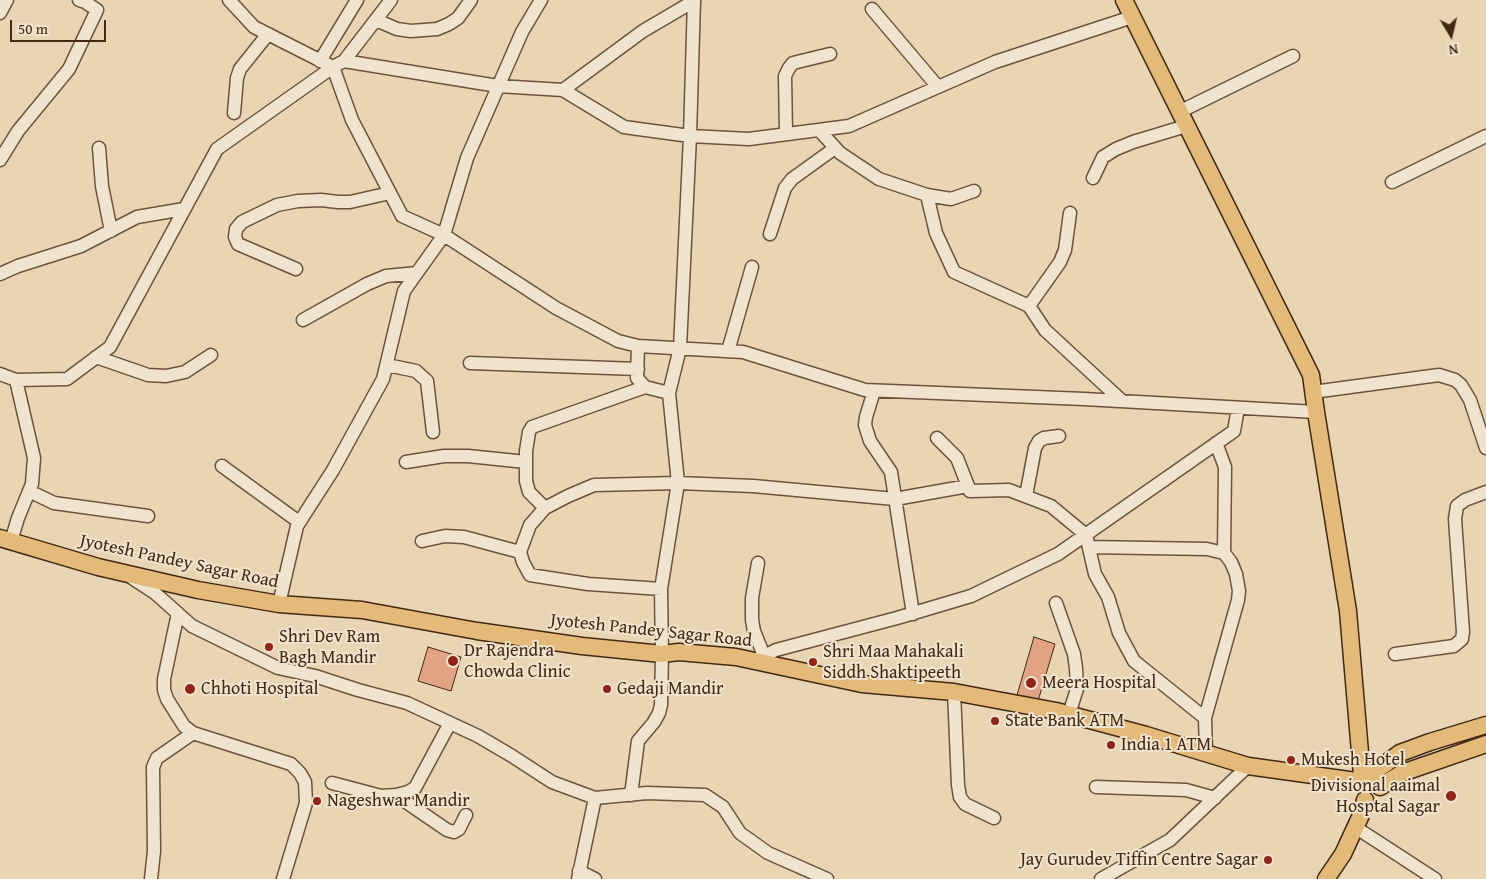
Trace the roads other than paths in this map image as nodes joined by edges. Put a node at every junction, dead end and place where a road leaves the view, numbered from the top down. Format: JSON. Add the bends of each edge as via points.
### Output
{"nodes":[{"id":1,"x":8,"y":0,"type":"edge"},
{"id":2,"x":79,"y":0,"type":"edge"},
{"id":3,"x":229,"y":0,"type":"edge"},
{"id":4,"x":357,"y":0,"type":"edge"},
{"id":5,"x":391,"y":0,"type":"edge"},
{"id":6,"x":471,"y":0,"type":"edge"},
{"id":7,"x":541,"y":0,"type":"edge"},
{"id":8,"x":1124,"y":0,"type":"edge"},
{"id":9,"x":694,"y":1,"type":"edge"},
{"id":10,"x":872,"y":9,"type":"dead end"},
{"id":11,"x":0,"y":13,"type":"edge"},
{"id":12,"x":1132,"y":17,"type":"junction"},
{"id":13,"x":376,"y":20,"type":"junction"},
{"id":14,"x":268,"y":34,"type":"junction"},
{"id":15,"x":830,"y":54,"type":"dead end"},
{"id":16,"x":1292,"y":56,"type":"dead end"},
{"id":17,"x":320,"y":61,"type":"junction"},
{"id":18,"x":338,"y":64,"type":"junction"},
{"id":19,"x":498,"y":86,"type":"junction"},
{"id":20,"x":938,"y":87,"type":"junction"},
{"id":21,"x":562,"y":90,"type":"junction"},
{"id":22,"x":234,"y":113,"type":"dead end"},
{"id":23,"x":1183,"y":119,"type":"junction"},
{"id":24,"x":820,"y":130,"type":"junction"},
{"id":25,"x":786,"y":134,"type":"junction"},
{"id":26,"x":690,"y":136,"type":"junction"},
{"id":27,"x":1486,"y":136,"type":"edge"},
{"id":28,"x":98,"y":148,"type":"dead end"},
{"id":29,"x":835,"y":148,"type":"junction"},
{"id":30,"x":0,"y":160,"type":"edge"},
{"id":31,"x":1094,"y":178,"type":"dead end"},
{"id":32,"x":1392,"y":182,"type":"dead end"},
{"id":33,"x":974,"y":191,"type":"dead end"},
{"id":34,"x":390,"y":193,"type":"junction"},
{"id":35,"x":927,"y":195,"type":"junction"},
{"id":36,"x":184,"y":208,"type":"junction"},
{"id":37,"x":1070,"y":213,"type":"dead end"},
{"id":38,"x":111,"y":231,"type":"junction"},
{"id":39,"x":770,"y":234,"type":"dead end"},
{"id":40,"x":444,"y":235,"type":"junction"},
{"id":41,"x":752,"y":267,"type":"dead end"},
{"id":42,"x":296,"y":269,"type":"dead end"},
{"id":43,"x":417,"y":273,"type":"junction"},
{"id":44,"x":0,"y":274,"type":"edge"},
{"id":45,"x":1028,"y":306,"type":"junction"},
{"id":46,"x":303,"y":320,"type":"dead end"},
{"id":47,"x":638,"y":346,"type":"junction"},
{"id":48,"x":680,"y":348,"type":"junction"},
{"id":49,"x":728,"y":351,"type":"junction"},
{"id":50,"x":211,"y":355,"type":"dead end"},
{"id":51,"x":96,"y":357,"type":"junction"},
{"id":52,"x":470,"y":364,"type":"dead end"},
{"id":53,"x":386,"y":365,"type":"junction"},
{"id":54,"x":638,"y":369,"type":"junction"},
{"id":55,"x":0,"y":374,"type":"edge"},
{"id":56,"x":16,"y":380,"type":"junction"},
{"id":57,"x":645,"y":388,"type":"junction"},
{"id":58,"x":874,"y":391,"type":"junction"},
{"id":59,"x":1313,"y":392,"type":"junction"},
{"id":60,"x":669,"y":393,"type":"junction"},
{"id":61,"x":1122,"y":401,"type":"junction"},
{"id":62,"x":1238,"y":408,"type":"junction"},
{"id":63,"x":1316,"y":412,"type":"junction"},
{"id":64,"x":433,"y":432,"type":"dead end"},
{"id":65,"x":1059,"y":436,"type":"dead end"},
{"id":66,"x":937,"y":438,"type":"dead end"},
{"id":67,"x":1216,"y":443,"type":"junction"},
{"id":68,"x":1486,"y":448,"type":"edge"},
{"id":69,"x":406,"y":462,"type":"dead end"},
{"id":70,"x":526,"y":462,"type":"junction"},
{"id":71,"x":222,"y":466,"type":"dead end"},
{"id":72,"x":678,"y":483,"type":"junction"},
{"id":73,"x":968,"y":486,"type":"junction"},
{"id":74,"x":29,"y":491,"type":"junction"},
{"id":75,"x":1486,"y":492,"type":"edge"},
{"id":76,"x":1026,"y":496,"type":"junction"},
{"id":77,"x":895,"y":499,"type":"junction"},
{"id":78,"x":545,"y":508,"type":"junction"},
{"id":79,"x":148,"y":516,"type":"dead end"},
{"id":80,"x":299,"y":522,"type":"junction"},
{"id":81,"x":5,"y":539,"type":"edge"},
{"id":82,"x":422,"y":541,"type":"dead end"},
{"id":83,"x":1087,"y":541,"type":"junction"},
{"id":84,"x":520,"y":552,"type":"junction"},
{"id":85,"x":1224,"y":553,"type":"junction"},
{"id":86,"x":758,"y":563,"type":"dead end"},
{"id":87,"x":125,"y":573,"type":"junction"},
{"id":88,"x":661,"y":589,"type":"junction"},
{"id":89,"x":1056,"y":603,"type":"dead end"},
{"id":90,"x":279,"y":604,"type":"junction"},
{"id":91,"x":178,"y":613,"type":"junction"},
{"id":92,"x":913,"y":614,"type":"junction"},
{"id":93,"x":662,"y":654,"type":"junction"},
{"id":94,"x":1395,"y":654,"type":"dead end"},
{"id":95,"x":759,"y":658,"type":"junction"},
{"id":96,"x":954,"y":692,"type":"junction"},
{"id":97,"x":1069,"y":714,"type":"junction"},
{"id":98,"x":1205,"y":718,"type":"junction"},
{"id":99,"x":450,"y":723,"type":"junction"},
{"id":100,"x":1486,"y":725,"type":"edge"},
{"id":101,"x":193,"y":733,"type":"junction"},
{"id":102,"x":1486,"y":744,"type":"edge"},
{"id":103,"x":1206,"y":753,"type":"junction"},
{"id":104,"x":1248,"y":766,"type":"junction"},
{"id":105,"x":1367,"y":780,"type":"junction"},
{"id":106,"x":332,"y":783,"type":"dead end"},
{"id":107,"x":1096,"y":787,"type":"dead end"},
{"id":108,"x":396,"y":794,"type":"junction"},
{"id":109,"x":631,"y":794,"type":"junction"},
{"id":110,"x":595,"y":798,"type":"junction"},
{"id":111,"x":1215,"y":798,"type":"junction"},
{"id":112,"x":466,"y":815,"type":"dead end"},
{"id":113,"x":994,"y":818,"type":"dead end"},
{"id":114,"x":1355,"y":827,"type":"junction"},
{"id":115,"x":578,"y":875,"type":"edge"},
{"id":116,"x":151,"y":879,"type":"edge"},
{"id":117,"x":283,"y":879,"type":"edge"},
{"id":118,"x":595,"y":879,"type":"edge"},
{"id":119,"x":827,"y":879,"type":"edge"},
{"id":120,"x":1101,"y":879,"type":"edge"},
{"id":121,"x":1326,"y":879,"type":"edge"},
{"id":122,"x":1435,"y":879,"type":"edge"}],
"edges":[{"from":1,"to":11,"type":"street"},
{"from":2,"to":30,"type":"street","via":[[97,10],[69,69],[18,131]]},
{"from":3,"to":14,"type":"street","via":[[254,27]]},
{"from":4,"to":17,"type":"street"},
{"from":5,"to":13,"type":"street"},
{"from":6,"to":13,"type":"street","via":[[458,18],[437,29],[397,29]]},
{"from":7,"to":19,"type":"street","via":[[522,32]]},
{"from":8,"to":12,"type":"main road"},
{"from":9,"to":21,"type":"street","via":[[643,31]]},
{"from":9,"to":26,"type":"street"},
{"from":10,"to":20,"type":"street"},
{"from":12,"to":20,"type":"street","via":[[995,62]]},
{"from":12,"to":23,"type":"main road"},
{"from":13,"to":18,"type":"street"},
{"from":14,"to":17,"type":"street"},
{"from":14,"to":22,"type":"street","via":[[240,69]]},
{"from":15,"to":25,"type":"street","via":[[793,63],[789,68],[785,76]]},
{"from":16,"to":23,"type":"street"},
{"from":17,"to":18,"type":"street"},
{"from":18,"to":19,"type":"street"},
{"from":18,"to":34,"type":"street","via":[[352,120]]},
{"from":18,"to":36,"type":"street","via":[[217,149]]},
{"from":19,"to":21,"type":"street"},
{"from":19,"to":40,"type":"street","via":[[467,158]]},
{"from":20,"to":24,"type":"street","via":[[849,126]]},
{"from":21,"to":26,"type":"street","via":[[624,126]]},
{"from":23,"to":31,"type":"street","via":[[1103,157]]},
{"from":23,"to":59,"type":"main road","via":[[1311,375]]},
{"from":24,"to":25,"type":"street"},
{"from":24,"to":29,"type":"street"},
{"from":25,"to":26,"type":"street","via":[[749,139]]},
{"from":26,"to":48,"type":"street"},
{"from":27,"to":32,"type":"street"},
{"from":28,"to":38,"type":"street"},
{"from":29,"to":35,"type":"street","via":[[879,179]]},
{"from":29,"to":39,"type":"street","via":[[792,179],[785,188]]},
{"from":33,"to":35,"type":"street","via":[[951,199]]},
{"from":34,"to":40,"type":"street","via":[[402,216]]},
{"from":34,"to":42,"type":"street","via":[[350,202],[298,200],[277,205],[242,222],[236,229],[238,244]]},
{"from":35,"to":45,"type":"street","via":[[936,232],[954,272]]},
{"from":36,"to":38,"type":"street","via":[[137,217]]},
{"from":36,"to":51,"type":"street","via":[[110,347]]},
{"from":37,"to":45,"type":"street","via":[[1060,262]]},
{"from":38,"to":44,"type":"street","via":[[81,246]]},
{"from":40,"to":43,"type":"street"},
{"from":40,"to":47,"type":"street","via":[[556,308],[618,341]]},
{"from":41,"to":49,"type":"street"},
{"from":43,"to":46,"type":"street","via":[[380,278]]},
{"from":43,"to":53,"type":"street","via":[[404,291]]},
{"from":45,"to":61,"type":"street","via":[[1045,330]]},
{"from":47,"to":48,"type":"street"},
{"from":47,"to":54,"type":"street"},
{"from":48,"to":49,"type":"street"},
{"from":48,"to":60,"type":"street"},
{"from":49,"to":58,"type":"street","via":[[743,352]]},
{"from":50,"to":51,"type":"street","via":[[185,372],[166,376],[148,375]]},
{"from":51,"to":56,"type":"street","via":[[67,379]]},
{"from":52,"to":54,"type":"street"},
{"from":53,"to":64,"type":"street","via":[[416,371],[427,381]]},
{"from":53,"to":80,"type":"street","via":[[383,379],[333,470]]},
{"from":54,"to":57,"type":"street","via":[[637,378]]},
{"from":55,"to":56,"type":"street"},
{"from":56,"to":74,"type":"street","via":[[34,458]]},
{"from":57,"to":60,"type":"street"},
{"from":57,"to":70,"type":"street","via":[[532,427]]},
{"from":58,"to":61,"type":"street"},
{"from":58,"to":77,"type":"street","via":[[865,425],[870,441],[891,472]]},
{"from":59,"to":63,"type":"main road"},
{"from":59,"to":68,"type":"street","via":[[1440,376],[1455,380],[1470,400]]},
{"from":60,"to":72,"type":"street"},
{"from":61,"to":62,"type":"street"},
{"from":62,"to":63,"type":"street"},
{"from":62,"to":67,"type":"street","via":[[1234,431]]},
{"from":63,"to":105,"type":"main road","via":[[1348,611]]},
{"from":65,"to":76,"type":"street","via":[[1044,438],[1035,448]]},
{"from":66,"to":73,"type":"street","via":[[958,458]]},
{"from":67,"to":83,"type":"street"},
{"from":67,"to":85,"type":"street","via":[[1225,467]]},
{"from":69,"to":70,"type":"street","via":[[468,456]]},
{"from":70,"to":78,"type":"street","via":[[526,481],[530,492]]},
{"from":71,"to":80,"type":"street"},
{"from":72,"to":77,"type":"street","via":[[753,486]]},
{"from":72,"to":78,"type":"street","via":[[594,485]]},
{"from":72,"to":88,"type":"street"},
{"from":73,"to":76,"type":"street","via":[[970,491],[1009,490]]},
{"from":73,"to":77,"type":"street"},
{"from":74,"to":79,"type":"street","via":[[54,503]]},
{"from":74,"to":81,"type":"street"},
{"from":75,"to":94,"type":"street","via":[[1457,506],[1462,639],[1454,646]]},
{"from":76,"to":83,"type":"street","via":[[1051,506]]},
{"from":77,"to":92,"type":"street"},
{"from":78,"to":84,"type":"street","via":[[530,525]]},
{"from":80,"to":90,"type":"street"},
{"from":81,"to":87,"type":"main road","name":"Jyotesh Pandey Sagar Road"},
{"from":82,"to":84,"type":"street","via":[[444,536],[464,537]]},
{"from":83,"to":85,"type":"street","via":[[1207,549]]},
{"from":83,"to":92,"type":"street","via":[[971,596]]},
{"from":83,"to":98,"type":"street","via":[[1095,574],[1134,661]]},
{"from":84,"to":88,"type":"street","via":[[530,575],[588,584]]},
{"from":85,"to":98,"type":"street","via":[[1236,574],[1238,600]]},
{"from":86,"to":95,"type":"street","via":[[752,620]]},
{"from":87,"to":90,"type":"main road","name":"Jyotesh Pandey Sagar Road"},
{"from":87,"to":91,"type":"street"},
{"from":88,"to":93,"type":"street"},
{"from":89,"to":97,"type":"street","via":[[1076,668],[1077,689]]},
{"from":90,"to":93,"type":"main road","name":"Jyotesh Pandey Sagar Road","via":[[362,610],[506,635]]},
{"from":91,"to":99,"type":"street","via":[[192,626],[278,668],[407,703]]},
{"from":91,"to":101,"type":"street","via":[[164,690],[184,726]]},
{"from":92,"to":95,"type":"street","via":[[776,650]]},
{"from":93,"to":95,"type":"main road","name":"Jyotesh Pandey Sagar Road","via":[[679,652]]},
{"from":93,"to":109,"type":"street","via":[[661,705],[654,722],[638,741]]},
{"from":95,"to":96,"type":"main road","name":"Jyotesh Pandey Sagar Road","via":[[862,684]]},
{"from":96,"to":97,"type":"main road","name":"Jyotesh Pandey Sagar Road"},
{"from":96,"to":113,"type":"street","via":[[960,796],[965,804]]},
{"from":97,"to":103,"type":"main road","name":"Jyotesh Pandey Sagar Road"},
{"from":98,"to":103,"type":"street"},
{"from":99,"to":108,"type":"street","via":[[415,788]]},
{"from":99,"to":110,"type":"street","via":[[478,736],[552,782]]},
{"from":100,"to":105,"type":"main road","via":[[1400,754]]},
{"from":101,"to":116,"type":"street","via":[[157,758],[153,767]]},
{"from":101,"to":117,"type":"street","via":[[291,764],[300,773],[305,782],[306,803]]},
{"from":102,"to":105,"type":"main road","via":[[1402,773]]},
{"from":103,"to":104,"type":"main road","name":"Jyotesh Pandey Sagar Road"},
{"from":104,"to":105,"type":"main road","name":"Jyotesh Pandey Sagar Road"},
{"from":104,"to":111,"type":"street"},
{"from":105,"to":114,"type":"main road","via":[[1354,784],[1355,792],[1365,800]]},
{"from":106,"to":108,"type":"street","via":[[381,796]]},
{"from":107,"to":111,"type":"street","via":[[1186,790]]},
{"from":108,"to":112,"type":"street","via":[[447,830],[454,832],[459,829]]},
{"from":109,"to":110,"type":"street"},
{"from":109,"to":119,"type":"street","via":[[705,795],[723,806],[740,833],[768,853]]},
{"from":110,"to":115,"type":"street"},
{"from":111,"to":120,"type":"street","via":[[1170,840]]},
{"from":114,"to":121,"type":"main road","via":[[1343,854]]},
{"from":114,"to":122,"type":"street"},
{"from":115,"to":118,"type":"street"}]}
